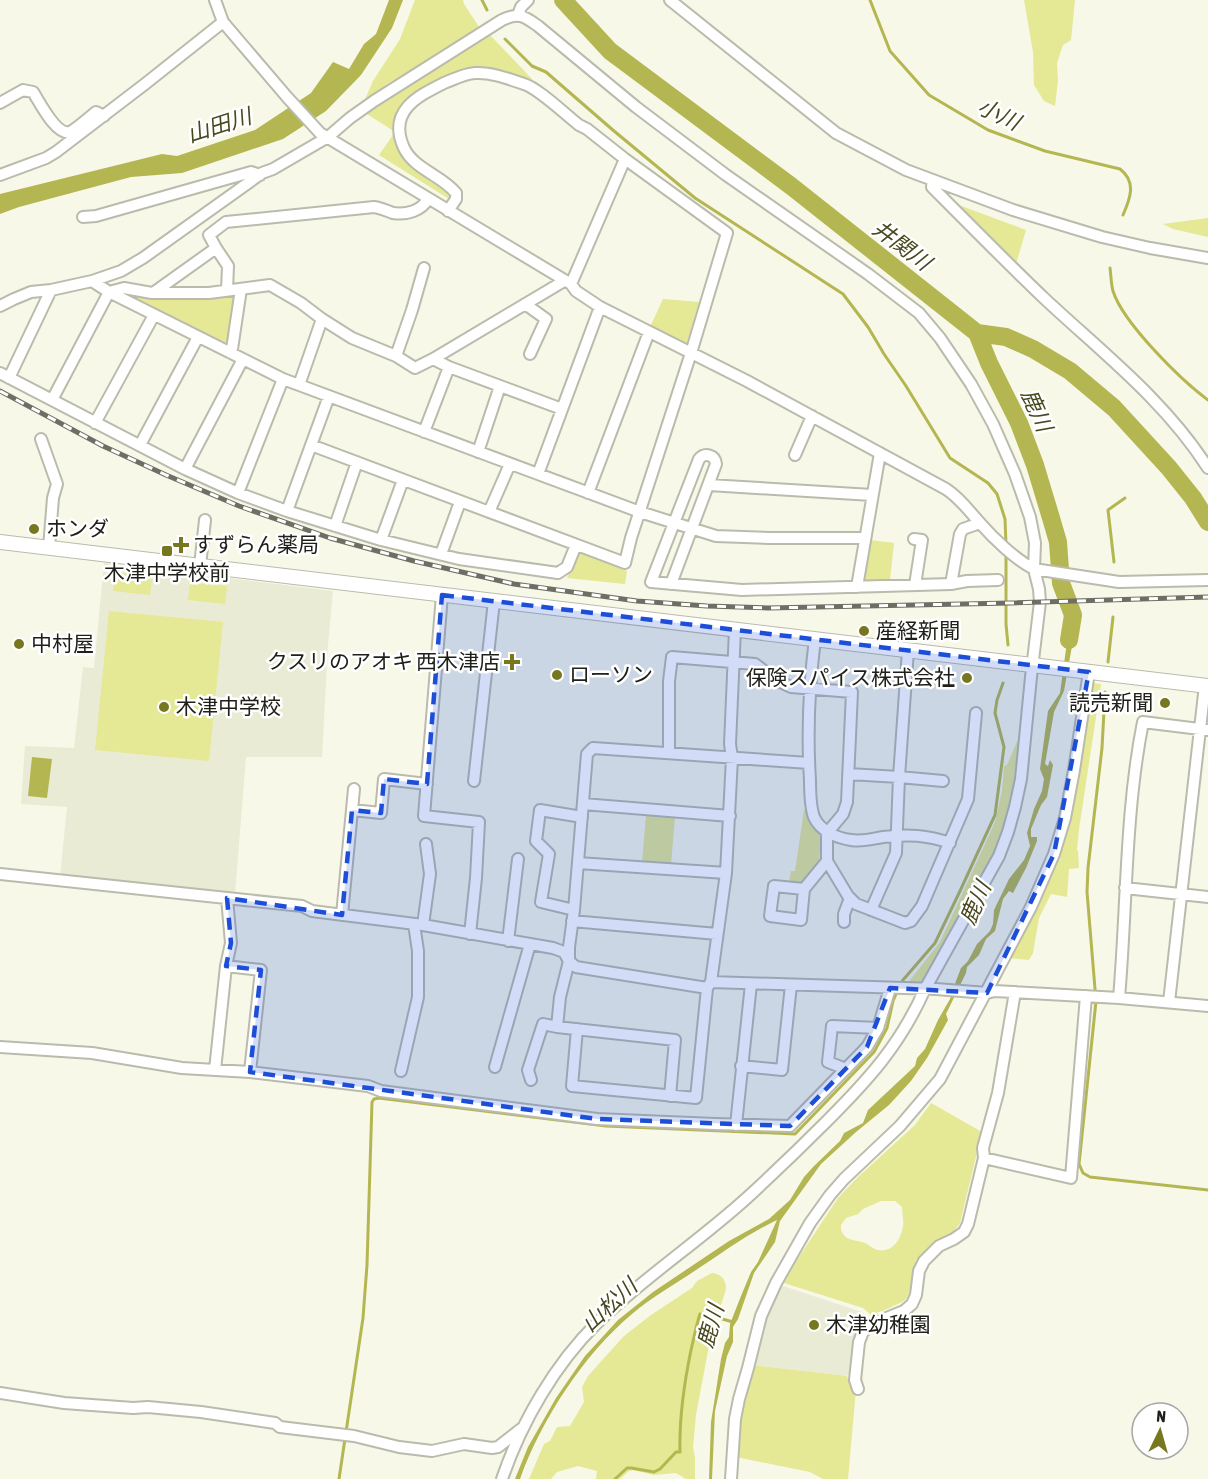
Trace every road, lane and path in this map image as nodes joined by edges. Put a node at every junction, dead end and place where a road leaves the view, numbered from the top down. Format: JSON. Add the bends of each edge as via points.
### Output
{"nodes":[{"id":1,"x":215,"y":0,"type":"edge"},
{"id":2,"x":670,"y":0,"type":"edge"},
{"id":3,"x":523,"y":7,"type":"edge"},
{"id":4,"x":223,"y":22,"type":"junction"},
{"id":5,"x":0,"y":103,"type":"edge"},
{"id":6,"x":104,"y":116,"type":"junction"},
{"id":7,"x":324,"y":135,"type":"junction"},
{"id":8,"x":625,"y":159,"type":"junction"},
{"id":9,"x":260,"y":175,"type":"junction"},
{"id":10,"x":0,"y":176,"type":"edge"},
{"id":11,"x":933,"y":181,"type":"junction"},
{"id":12,"x":428,"y":199,"type":"junction"},
{"id":13,"x":448,"y":211,"type":"junction"},
{"id":14,"x":83,"y":217,"type":"dead end"},
{"id":15,"x":216,"y":248,"type":"junction"},
{"id":16,"x":1208,"y":258,"type":"edge"},
{"id":17,"x":424,"y":268,"type":"dead end"},
{"id":18,"x":92,"y":281,"type":"junction"},
{"id":19,"x":568,"y":283,"type":"junction"},
{"id":20,"x":241,"y":289,"type":"junction"},
{"id":21,"x":51,"y":290,"type":"junction"},
{"id":22,"x":227,"y":290,"type":"junction"},
{"id":23,"x":108,"y":292,"type":"junction"},
{"id":24,"x":152,"y":293,"type":"junction"},
{"id":25,"x":525,"y":304,"type":"junction"},
{"id":26,"x":0,"y":306,"type":"edge"},
{"id":27,"x":600,"y":307,"type":"junction"},
{"id":28,"x":154,"y":315,"type":"junction"},
{"id":29,"x":322,"y":320,"type":"junction"},
{"id":30,"x":649,"y":332,"type":"junction"},
{"id":31,"x":198,"y":337,"type":"junction"},
{"id":32,"x":229,"y":352,"type":"junction"},
{"id":33,"x":691,"y":353,"type":"junction"},
{"id":34,"x":530,"y":354,"type":"dead end"},
{"id":35,"x":396,"y":356,"type":"junction"},
{"id":36,"x":243,"y":359,"type":"junction"},
{"id":37,"x":433,"y":359,"type":"junction"},
{"id":38,"x":449,"y":367,"type":"junction"},
{"id":39,"x":5,"y":375,"type":"edge"},
{"id":40,"x":283,"y":379,"type":"junction"},
{"id":41,"x":299,"y":385,"type":"junction"},
{"id":42,"x":500,"y":386,"type":"junction"},
{"id":43,"x":329,"y":396,"type":"junction"},
{"id":44,"x":52,"y":400,"type":"junction"},
{"id":45,"x":562,"y":409,"type":"junction"},
{"id":46,"x":812,"y":416,"type":"junction"},
{"id":47,"x":95,"y":423,"type":"junction"},
{"id":48,"x":424,"y":432,"type":"junction"},
{"id":49,"x":41,"y":439,"type":"dead end"},
{"id":50,"x":141,"y":445,"type":"junction"},
{"id":51,"x":311,"y":445,"type":"junction"},
{"id":52,"x":478,"y":452,"type":"junction"},
{"id":53,"x":880,"y":453,"type":"junction"},
{"id":54,"x":795,"y":455,"type":"dead end"},
{"id":55,"x":357,"y":462,"type":"junction"},
{"id":56,"x":510,"y":464,"type":"junction"},
{"id":57,"x":1208,"y":468,"type":"edge"},
{"id":58,"x":185,"y":469,"type":"junction"},
{"id":59,"x":538,"y":474,"type":"junction"},
{"id":60,"x":403,"y":480,"type":"junction"},
{"id":61,"x":708,"y":485,"type":"junction"},
{"id":62,"x":588,"y":493,"type":"junction"},
{"id":63,"x":238,"y":494,"type":"junction"},
{"id":64,"x":872,"y":495,"type":"junction"},
{"id":65,"x":460,"y":502,"type":"junction"},
{"id":66,"x":288,"y":511,"type":"junction"},
{"id":67,"x":489,"y":512,"type":"junction"},
{"id":68,"x":640,"y":512,"type":"junction"},
{"id":69,"x":205,"y":520,"type":"dead end"},
{"id":70,"x":674,"y":522,"type":"junction"},
{"id":71,"x":980,"y":523,"type":"junction"},
{"id":72,"x":335,"y":526,"type":"junction"},
{"id":73,"x":692,"y":528,"type":"junction"},
{"id":74,"x":865,"y":538,"type":"junction"},
{"id":75,"x":914,"y":539,"type":"dead end"},
{"id":76,"x":381,"y":540,"type":"junction"},
{"id":77,"x":0,"y":542,"type":"edge"},
{"id":78,"x":576,"y":546,"type":"junction"},
{"id":79,"x":49,"y":548,"type":"junction"},
{"id":80,"x":441,"y":554,"type":"junction"},
{"id":81,"x":200,"y":566,"type":"junction"},
{"id":82,"x":1038,"y":569,"type":"junction"},
{"id":83,"x":998,"y":580,"type":"dead end"},
{"id":84,"x":1208,"y":580,"type":"edge"},
{"id":85,"x":671,"y":584,"type":"junction"},
{"id":86,"x":951,"y":584,"type":"junction"},
{"id":87,"x":915,"y":585,"type":"junction"},
{"id":88,"x":857,"y":587,"type":"junction"},
{"id":89,"x":442,"y":595,"type":"junction"},
{"id":90,"x":494,"y":601,"type":"junction"},
{"id":91,"x":735,"y":629,"type":"junction"},
{"id":92,"x":815,"y":639,"type":"junction"},
{"id":93,"x":908,"y":650,"type":"junction"},
{"id":94,"x":733,"y":662,"type":"junction"},
{"id":95,"x":1037,"y":666,"type":"junction"},
{"id":96,"x":1086,"y":671,"type":"junction"},
{"id":97,"x":1206,"y":686,"type":"edge"},
{"id":98,"x":809,"y":688,"type":"junction"},
{"id":99,"x":976,"y":713,"type":"dead end"},
{"id":100,"x":1204,"y":730,"type":"edge"},
{"id":101,"x":669,"y":753,"type":"junction"},
{"id":102,"x":732,"y":758,"type":"junction"},
{"id":103,"x":809,"y":763,"type":"junction"},
{"id":104,"x":849,"y":774,"type":"junction"},
{"id":105,"x":899,"y":777,"type":"junction"},
{"id":106,"x":474,"y":781,"type":"dead end"},
{"id":107,"x":943,"y":781,"type":"dead end"},
{"id":108,"x":427,"y":784,"type":"junction"},
{"id":109,"x":354,"y":789,"type":"dead end"},
{"id":110,"x":583,"y":804,"type":"junction"},
{"id":111,"x":352,"y":810,"type":"junction"},
{"id":112,"x":730,"y":816,"type":"junction"},
{"id":113,"x":582,"y":817,"type":"junction"},
{"id":114,"x":827,"y":832,"type":"junction"},
{"id":115,"x":896,"y":836,"type":"junction"},
{"id":116,"x":950,"y":843,"type":"junction"},
{"id":117,"x":426,"y":844,"type":"dead end"},
{"id":118,"x":518,"y":859,"type":"dead end"},
{"id":119,"x":827,"y":861,"type":"junction"},
{"id":120,"x":578,"y":863,"type":"junction"},
{"id":121,"x":726,"y":873,"type":"junction"},
{"id":122,"x":0,"y":874,"type":"edge"},
{"id":123,"x":1125,"y":888,"type":"junction"},
{"id":124,"x":804,"y":889,"type":"dead end"},
{"id":125,"x":1180,"y":894,"type":"junction"},
{"id":126,"x":1208,"y":897,"type":"edge"},
{"id":127,"x":227,"y":898,"type":"junction"},
{"id":128,"x":850,"y":898,"type":"junction"},
{"id":129,"x":574,"y":910,"type":"junction"},
{"id":130,"x":872,"y":910,"type":"junction"},
{"id":131,"x":342,"y":915,"type":"junction"},
{"id":132,"x":572,"y":921,"type":"junction"},
{"id":133,"x":844,"y":922,"type":"dead end"},
{"id":134,"x":418,"y":925,"type":"junction"},
{"id":135,"x":470,"y":934,"type":"junction"},
{"id":136,"x":717,"y":934,"type":"junction"},
{"id":137,"x":508,"y":941,"type":"junction"},
{"id":138,"x":530,"y":944,"type":"junction"},
{"id":139,"x":569,"y":961,"type":"junction"},
{"id":140,"x":226,"y":966,"type":"junction"},
{"id":141,"x":751,"y":984,"type":"junction"},
{"id":142,"x":709,"y":985,"type":"junction"},
{"id":143,"x":791,"y":985,"type":"junction"},
{"id":144,"x":890,"y":988,"type":"junction"},
{"id":145,"x":931,"y":989,"type":"junction"},
{"id":146,"x":982,"y":992,"type":"junction"},
{"id":147,"x":1015,"y":992,"type":"junction"},
{"id":148,"x":1092,"y":996,"type":"junction"},
{"id":149,"x":1119,"y":998,"type":"junction"},
{"id":150,"x":1169,"y":1002,"type":"junction"},
{"id":151,"x":1208,"y":1006,"type":"edge"},
{"id":152,"x":557,"y":1028,"type":"junction"},
{"id":153,"x":878,"y":1028,"type":"junction"},
{"id":154,"x":577,"y":1029,"type":"junction"},
{"id":155,"x":0,"y":1047,"type":"edge"},
{"id":156,"x":741,"y":1066,"type":"junction"},
{"id":157,"x":495,"y":1067,"type":"dead end"},
{"id":158,"x":846,"y":1069,"type":"junction"},
{"id":159,"x":216,"y":1070,"type":"junction"},
{"id":160,"x":401,"y":1071,"type":"dead end"},
{"id":161,"x":249,"y":1072,"type":"junction"},
{"id":162,"x":531,"y":1080,"type":"dead end"},
{"id":163,"x":670,"y":1096,"type":"junction"},
{"id":164,"x":736,"y":1125,"type":"junction"},
{"id":165,"x":984,"y":1158,"type":"junction"},
{"id":166,"x":858,"y":1389,"type":"dead end"},
{"id":167,"x":0,"y":1393,"type":"edge"},
{"id":168,"x":524,"y":1427,"type":"junction"},
{"id":169,"x":502,"y":1479,"type":"edge"},
{"id":170,"x":731,"y":1479,"type":"edge"}],
"edges":[{"from":1,"to":4,"type":"street"},
{"from":2,"to":11,"type":"street","via":[[836,133]]},
{"from":3,"to":7,"type":"street"},
{"from":3,"to":82,"type":"street","via":[[528,19],[613,89],[923,317],[963,371],[1004,447],[1030,517]]},
{"from":4,"to":6,"type":"street"},
{"from":4,"to":7,"type":"street"},
{"from":5,"to":6,"type":"street","via":[[23,90],[33,92],[52,123],[63,132],[70,132],[96,112]]},
{"from":6,"to":10,"type":"street","via":[[46,158]]},
{"from":7,"to":9,"type":"street"},
{"from":7,"to":12,"type":"street"},
{"from":8,"to":13,"type":"street","via":[[531,86],[481,73],[460,76],[415,99],[405,110],[400,127],[401,140],[411,158],[456,193]]},
{"from":8,"to":19,"type":"street"},
{"from":8,"to":33,"type":"street","via":[[727,233]]},
{"from":9,"to":14,"type":"street","via":[[252,172]]},
{"from":9,"to":18,"type":"street","via":[[143,258]]},
{"from":11,"to":16,"type":"street","via":[[1102,237]]},
{"from":11,"to":57,"type":"street","via":[[932,187],[1144,389]]},
{"from":12,"to":13,"type":"street"},
{"from":12,"to":15,"type":"street","via":[[420,208],[407,213],[374,207],[226,222],[209,235]]},
{"from":13,"to":19,"type":"street"},
{"from":15,"to":22,"type":"street","via":[[228,266]]},
{"from":15,"to":24,"type":"street"},
{"from":17,"to":35,"type":"street"},
{"from":18,"to":21,"type":"street"},
{"from":18,"to":23,"type":"street"},
{"from":19,"to":25,"type":"street"},
{"from":19,"to":27,"type":"street"},
{"from":20,"to":22,"type":"street"},
{"from":20,"to":29,"type":"street","via":[[270,285]]},
{"from":20,"to":32,"type":"street"},
{"from":21,"to":26,"type":"street","via":[[31,292]]},
{"from":21,"to":39,"type":"street"},
{"from":22,"to":24,"type":"street"},
{"from":23,"to":24,"type":"street","via":[[124,288]]},
{"from":23,"to":28,"type":"street"},
{"from":23,"to":44,"type":"street"},
{"from":25,"to":34,"type":"street","via":[[546,319]]},
{"from":25,"to":37,"type":"street"},
{"from":27,"to":30,"type":"street"},
{"from":27,"to":45,"type":"street"},
{"from":28,"to":31,"type":"street"},
{"from":28,"to":47,"type":"street"},
{"from":29,"to":35,"type":"street","via":[[352,338]]},
{"from":29,"to":41,"type":"street"},
{"from":30,"to":33,"type":"street"},
{"from":30,"to":62,"type":"street"},
{"from":31,"to":32,"type":"street"},
{"from":31,"to":50,"type":"street"},
{"from":32,"to":36,"type":"street"},
{"from":33,"to":46,"type":"street"},
{"from":33,"to":68,"type":"street"},
{"from":35,"to":37,"type":"street","via":[[416,368]]},
{"from":36,"to":40,"type":"street"},
{"from":36,"to":58,"type":"street"},
{"from":37,"to":38,"type":"street"},
{"from":38,"to":42,"type":"street"},
{"from":38,"to":48,"type":"street"},
{"from":39,"to":44,"type":"street"},
{"from":40,"to":41,"type":"street"},
{"from":40,"to":63,"type":"street"},
{"from":41,"to":43,"type":"street"},
{"from":42,"to":45,"type":"street"},
{"from":42,"to":52,"type":"street"},
{"from":43,"to":48,"type":"street"},
{"from":43,"to":51,"type":"street"},
{"from":44,"to":47,"type":"street"},
{"from":45,"to":59,"type":"street"},
{"from":46,"to":53,"type":"street"},
{"from":46,"to":54,"type":"street"},
{"from":47,"to":50,"type":"street"},
{"from":48,"to":52,"type":"street"},
{"from":49,"to":79,"type":"street","via":[[57,484]]},
{"from":50,"to":58,"type":"street"},
{"from":51,"to":55,"type":"street"},
{"from":51,"to":66,"type":"street"},
{"from":52,"to":56,"type":"street"},
{"from":53,"to":64,"type":"street"},
{"from":53,"to":71,"type":"street","via":[[955,495]]},
{"from":55,"to":60,"type":"street"},
{"from":55,"to":72,"type":"street"},
{"from":56,"to":59,"type":"street"},
{"from":56,"to":67,"type":"street"},
{"from":58,"to":63,"type":"street"},
{"from":59,"to":62,"type":"street"},
{"from":60,"to":65,"type":"street"},
{"from":60,"to":76,"type":"street"},
{"from":61,"to":64,"type":"street"},
{"from":61,"to":70,"type":"street","via":[[716,464],[706,454],[699,459]]},
{"from":61,"to":73,"type":"street"},
{"from":62,"to":68,"type":"street"},
{"from":63,"to":66,"type":"street"},
{"from":64,"to":74,"type":"street"},
{"from":65,"to":67,"type":"street"},
{"from":65,"to":80,"type":"street"},
{"from":66,"to":72,"type":"street"},
{"from":67,"to":78,"type":"street"},
{"from":68,"to":70,"type":"street"},
{"from":68,"to":78,"type":"street","via":[[626,563]]},
{"from":69,"to":81,"type":"street"},
{"from":70,"to":73,"type":"street"},
{"from":70,"to":85,"type":"street","via":[[651,582]]},
{"from":71,"to":82,"type":"street","via":[[1024,563]]},
{"from":71,"to":86,"type":"street","via":[[960,534]]},
{"from":72,"to":76,"type":"street"},
{"from":73,"to":74,"type":"street","via":[[716,536]]},
{"from":73,"to":85,"type":"street"},
{"from":74,"to":88,"type":"street"},
{"from":75,"to":87,"type":"street","via":[[922,540]]},
{"from":76,"to":80,"type":"street"},
{"from":77,"to":79,"type":"street"},
{"from":78,"to":80,"type":"street","via":[[567,567],[558,573]]},
{"from":79,"to":81,"type":"street"},
{"from":81,"to":89,"type":"street"},
{"from":82,"to":84,"type":"street","via":[[1119,582]]},
{"from":82,"to":95,"type":"street"},
{"from":83,"to":86,"type":"street"},
{"from":85,"to":88,"type":"street","via":[[742,590]]},
{"from":86,"to":87,"type":"street"},
{"from":87,"to":88,"type":"street"},
{"from":89,"to":90,"type":"street"},
{"from":89,"to":108,"type":"street"},
{"from":90,"to":91,"type":"street"},
{"from":90,"to":106,"type":"street"},
{"from":91,"to":92,"type":"street"},
{"from":91,"to":94,"type":"street"},
{"from":92,"to":93,"type":"street"},
{"from":92,"to":98,"type":"street"},
{"from":93,"to":95,"type":"street"},
{"from":93,"to":105,"type":"street"},
{"from":94,"to":98,"type":"street","via":[[755,664],[791,687]]},
{"from":94,"to":101,"type":"street","via":[[672,657]]},
{"from":94,"to":102,"type":"street"},
{"from":95,"to":96,"type":"street"},
{"from":95,"to":145,"type":"street","via":[[1008,832]]},
{"from":96,"to":97,"type":"street"},
{"from":96,"to":146,"type":"street","via":[[1072,780],[1054,854],[1031,907]]},
{"from":97,"to":100,"type":"street"},
{"from":98,"to":103,"type":"street"},
{"from":98,"to":104,"type":"street","via":[[852,692]]},
{"from":99,"to":116,"type":"street","via":[[968,799]]},
{"from":100,"to":123,"type":"street","via":[[1143,722]]},
{"from":100,"to":125,"type":"street"},
{"from":101,"to":102,"type":"street"},
{"from":101,"to":110,"type":"street","via":[[593,748],[586,754]]},
{"from":102,"to":103,"type":"street"},
{"from":102,"to":112,"type":"street"},
{"from":103,"to":114,"type":"street","via":[[814,818]]},
{"from":104,"to":105,"type":"street"},
{"from":104,"to":114,"type":"street","via":[[843,814]]},
{"from":105,"to":107,"type":"street"},
{"from":105,"to":115,"type":"street"},
{"from":108,"to":111,"type":"street","via":[[384,779],[381,813]]},
{"from":108,"to":135,"type":"street","via":[[424,816],[479,822]]},
{"from":109,"to":111,"type":"street"},
{"from":110,"to":112,"type":"street"},
{"from":110,"to":113,"type":"street"},
{"from":111,"to":131,"type":"street"},
{"from":112,"to":121,"type":"street"},
{"from":113,"to":120,"type":"street"},
{"from":113,"to":129,"type":"street","via":[[540,810],[536,841],[549,854],[541,902]]},
{"from":114,"to":115,"type":"street","via":[[865,841]]},
{"from":114,"to":119,"type":"street"},
{"from":115,"to":116,"type":"street","via":[[920,835]]},
{"from":115,"to":130,"type":"street","via":[[896,853]]},
{"from":116,"to":130,"type":"street","via":[[922,906],[911,921],[905,923]]},
{"from":117,"to":134,"type":"street","via":[[430,874]]},
{"from":118,"to":137,"type":"street"},
{"from":119,"to":124,"type":"street"},
{"from":119,"to":128,"type":"street"},
{"from":120,"to":121,"type":"street"},
{"from":120,"to":129,"type":"street"},
{"from":121,"to":136,"type":"street"},
{"from":122,"to":127,"type":"street"},
{"from":123,"to":125,"type":"street"},
{"from":123,"to":149,"type":"street"},
{"from":125,"to":126,"type":"street"},
{"from":125,"to":150,"type":"street"},
{"from":127,"to":131,"type":"street","via":[[302,906]]},
{"from":127,"to":140,"type":"street","via":[[231,943]]},
{"from":128,"to":130,"type":"street"},
{"from":128,"to":133,"type":"street"},
{"from":129,"to":132,"type":"street"},
{"from":131,"to":134,"type":"street"},
{"from":132,"to":136,"type":"street"},
{"from":132,"to":139,"type":"street"},
{"from":134,"to":135,"type":"street"},
{"from":134,"to":160,"type":"street","via":[[418,997]]},
{"from":135,"to":137,"type":"street"},
{"from":136,"to":142,"type":"street"},
{"from":137,"to":138,"type":"street"},
{"from":138,"to":139,"type":"street","via":[[564,952]]},
{"from":138,"to":157,"type":"street"},
{"from":139,"to":142,"type":"street","via":[[576,967]]},
{"from":139,"to":152,"type":"street"},
{"from":140,"to":159,"type":"street"},
{"from":140,"to":161,"type":"street","via":[[261,970]]},
{"from":141,"to":142,"type":"street"},
{"from":141,"to":143,"type":"street"},
{"from":141,"to":156,"type":"street"},
{"from":142,"to":163,"type":"street","via":[[696,1098]]},
{"from":143,"to":144,"type":"street"},
{"from":143,"to":156,"type":"street","via":[[782,1070]]},
{"from":144,"to":145,"type":"street"},
{"from":144,"to":153,"type":"street"},
{"from":145,"to":146,"type":"street"},
{"from":145,"to":168,"type":"street","via":[[863,1085],[732,1212],[586,1334],[540,1395]]},
{"from":146,"to":147,"type":"street"},
{"from":146,"to":170,"type":"street","via":[[940,1079],[900,1126],[830,1196],[776,1282],[761,1316],[735,1419]]},
{"from":147,"to":148,"type":"street"},
{"from":147,"to":165,"type":"street"},
{"from":148,"to":149,"type":"street"},
{"from":148,"to":165,"type":"street","via":[[1071,1178]]},
{"from":149,"to":150,"type":"street"},
{"from":150,"to":151,"type":"street"},
{"from":152,"to":154,"type":"street"},
{"from":152,"to":162,"type":"street","via":[[543,1024],[528,1070]]},
{"from":153,"to":158,"type":"street","via":[[867,1047]]},
{"from":153,"to":158,"type":"street","via":[[832,1026],[828,1062]]},
{"from":154,"to":163,"type":"street","via":[[675,1040]]},
{"from":154,"to":163,"type":"street","via":[[572,1086]]},
{"from":155,"to":159,"type":"street","via":[[92,1053]]},
{"from":156,"to":164,"type":"street"},
{"from":158,"to":164,"type":"street","via":[[790,1126]]},
{"from":159,"to":161,"type":"street"},
{"from":161,"to":164,"type":"street","via":[[597,1119]]},
{"from":165,"to":166,"type":"street","via":[[964,1232],[939,1246],[924,1261],[909,1307],[863,1332],[855,1380]]},
{"from":167,"to":168,"type":"street","via":[[64,1403],[201,1412],[432,1451],[464,1444],[498,1447]]},
{"from":168,"to":169,"type":"street"}]}
